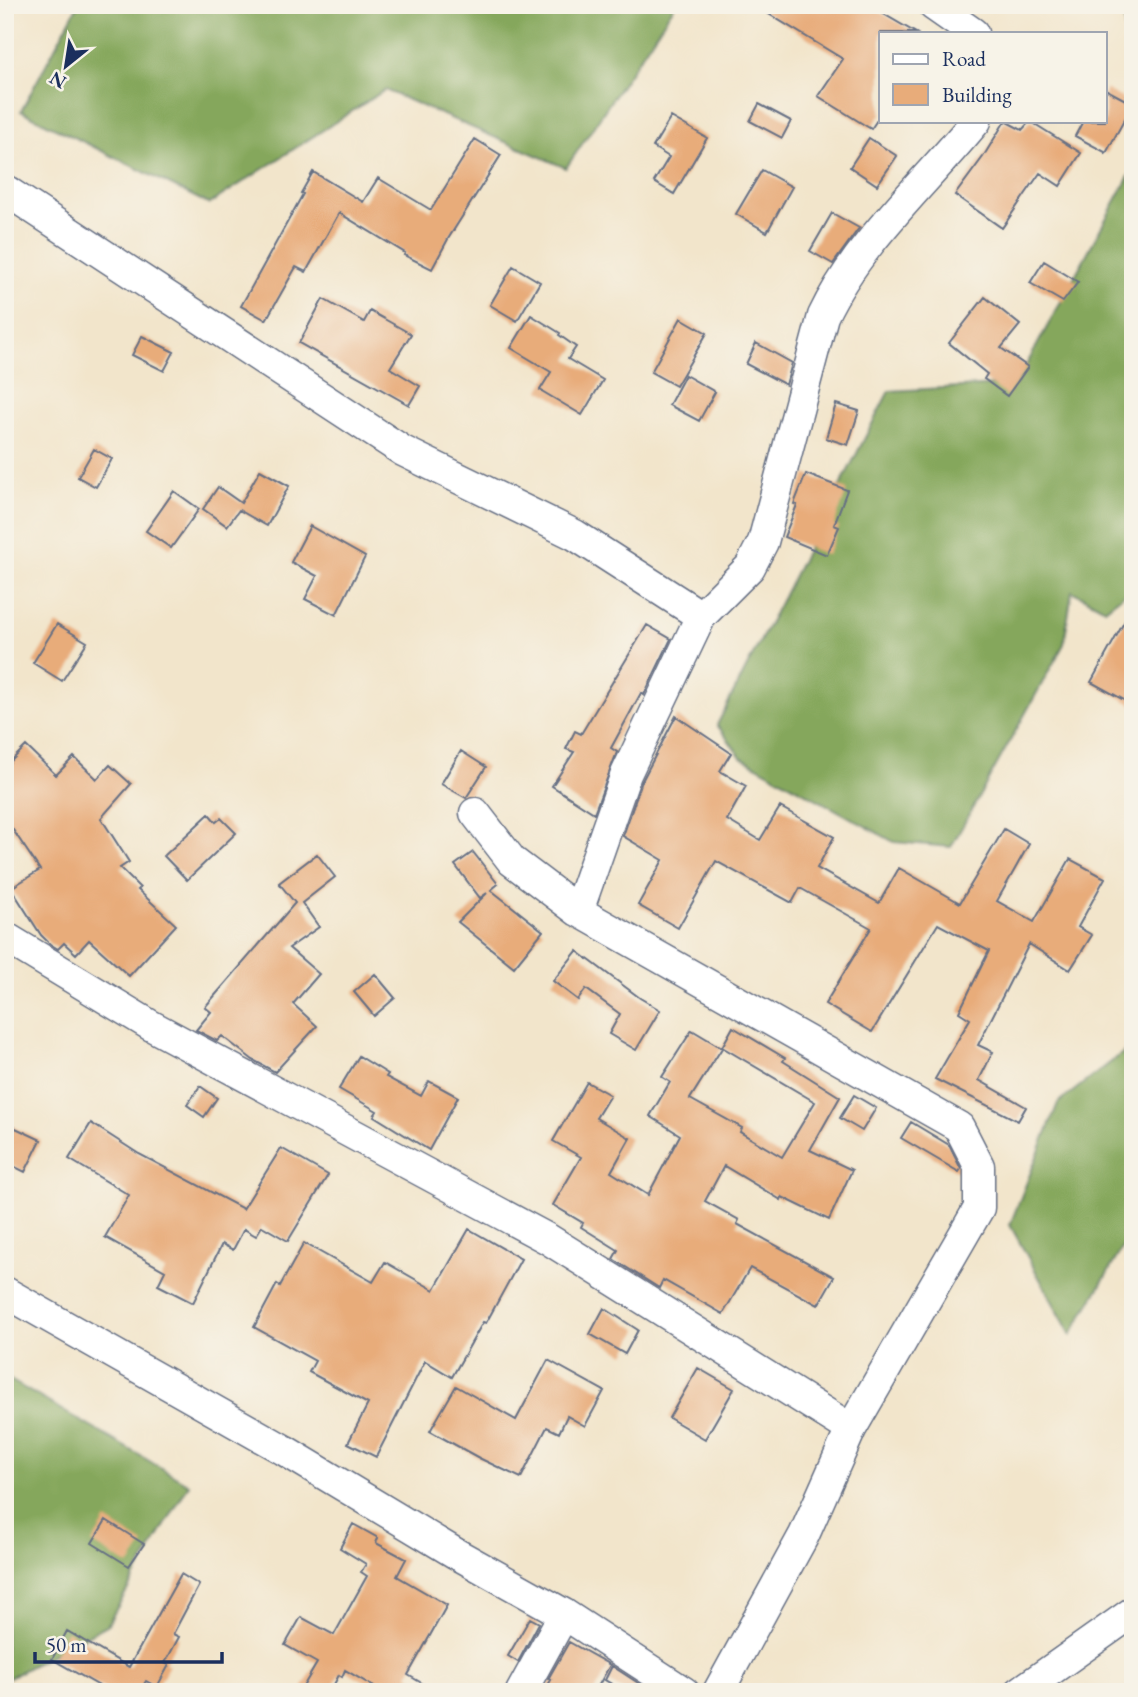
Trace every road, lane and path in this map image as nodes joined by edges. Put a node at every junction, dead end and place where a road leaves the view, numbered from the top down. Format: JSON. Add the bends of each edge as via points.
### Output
{"nodes":[{"id":1,"x":933,"y":5,"type":"edge"},
{"id":2,"x":972,"y":32,"type":"edge"},
{"id":3,"x":975,"y":122,"type":"edge"},
{"id":4,"x":5,"y":190,"type":"edge"},
{"id":5,"x":701,"y":616,"type":"junction"},
{"id":6,"x":475,"y":813,"type":"dead end"},
{"id":7,"x":578,"y":911,"type":"junction"},
{"id":8,"x":5,"y":937,"type":"edge"},
{"id":9,"x":5,"y":1292,"type":"edge"},
{"id":10,"x":851,"y":1429,"type":"junction"},
{"id":11,"x":1133,"y":1612,"type":"edge"},
{"id":12,"x":564,"y":1614,"type":"junction"},
{"id":13,"x":521,"y":1692,"type":"edge"},
{"id":14,"x":684,"y":1692,"type":"edge"},
{"id":15,"x":718,"y":1692,"type":"edge"},
{"id":16,"x":1020,"y":1692,"type":"edge"}],
"edges":[{"from":1,"to":2,"type":"street"},
{"from":3,"to":5,"type":"street","via":[[860,255],[835,292],[823,316],[763,542],[750,567]]},
{"from":4,"to":5,"type":"street","via":[[403,451],[575,535]]},
{"from":5,"to":7,"type":"street","via":[[626,774]]},
{"from":6,"to":7,"type":"street","via":[[512,861]]},
{"from":7,"to":10,"type":"street","via":[[959,1127],[977,1161],[979,1208]]},
{"from":8,"to":10,"type":"street","via":[[150,1025],[548,1239]]},
{"from":9,"to":12,"type":"street"},
{"from":10,"to":15,"type":"street","via":[[804,1535]]},
{"from":11,"to":16,"type":"street"},
{"from":12,"to":13,"type":"street"},
{"from":12,"to":14,"type":"street"}]}
